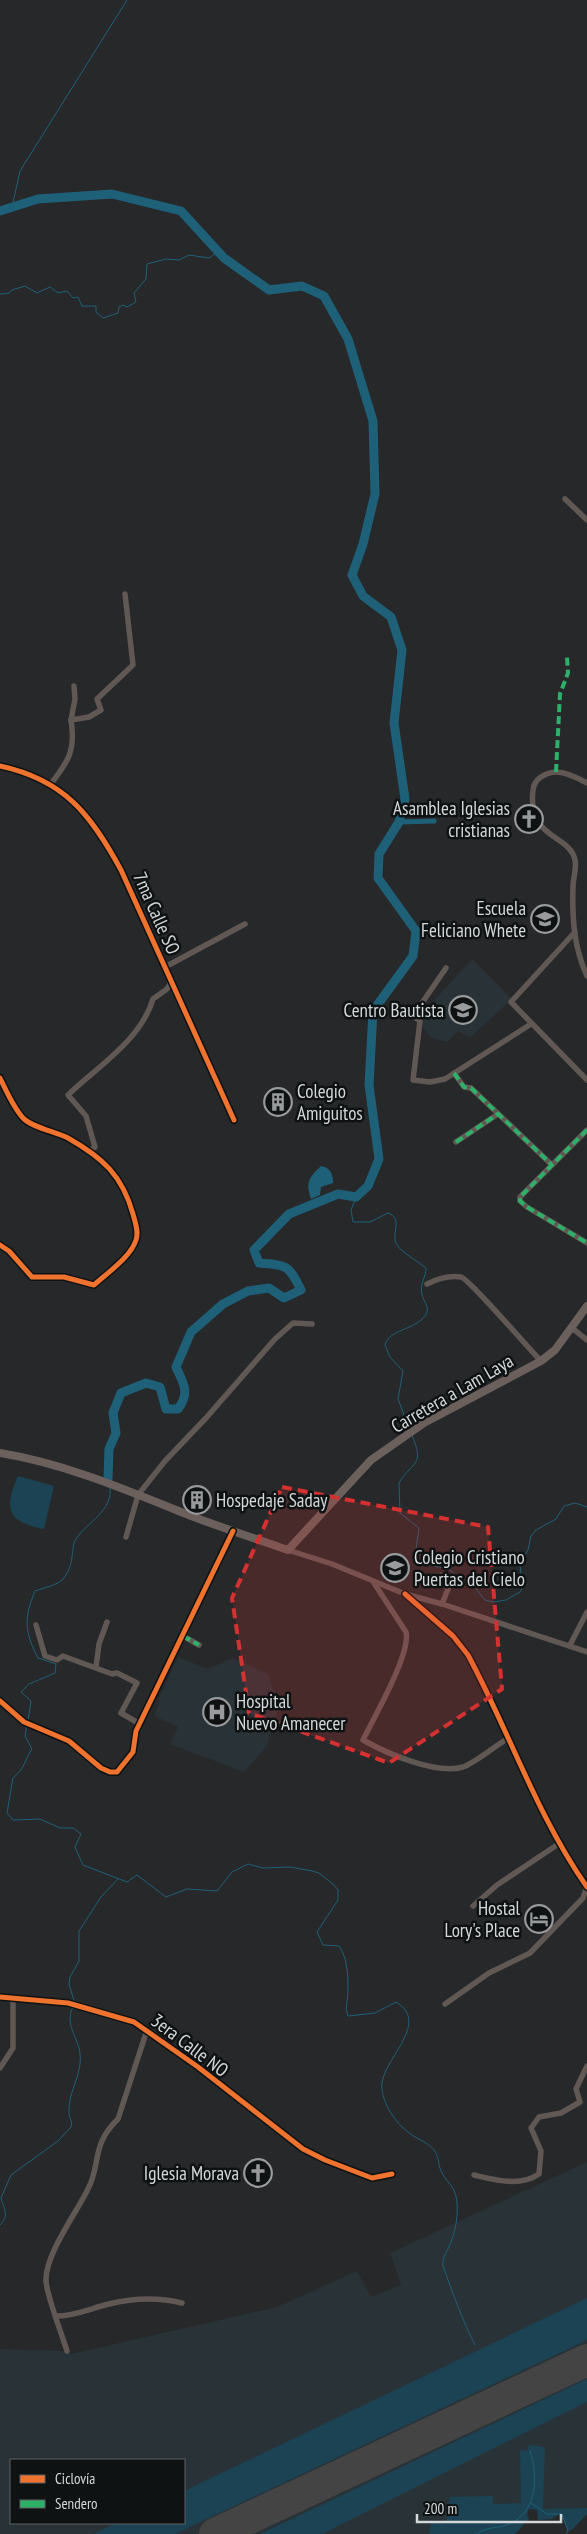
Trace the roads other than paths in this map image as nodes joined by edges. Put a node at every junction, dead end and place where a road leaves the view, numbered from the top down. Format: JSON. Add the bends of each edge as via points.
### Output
{"nodes":[{"id":1,"x":565,"y":499,"type":"dead end"},
{"id":2,"x":587,"y":520,"type":"edge"},
{"id":3,"x":125,"y":594,"type":"dead end"},
{"id":4,"x":74,"y":686,"type":"dead end"},
{"id":5,"x":71,"y":720,"type":"junction"},
{"id":6,"x":0,"y":766,"type":"edge"},
{"id":7,"x":587,"y":782,"type":"edge"},
{"id":8,"x":50,"y":785,"type":"junction"},
{"id":9,"x":245,"y":924,"type":"dead end"},
{"id":10,"x":575,"y":932,"type":"junction"},
{"id":11,"x":165,"y":967,"type":"junction"},
{"id":12,"x":446,"y":968,"type":"dead end"},
{"id":13,"x":587,"y":976,"type":"edge"},
{"id":14,"x":171,"y":982,"type":"junction"},
{"id":15,"x":531,"y":1024,"type":"junction"},
{"id":16,"x":454,"y":1073,"type":"junction"},
{"id":17,"x":0,"y":1078,"type":"edge"},
{"id":18,"x":587,"y":1080,"type":"edge"},
{"id":19,"x":498,"y":1114,"type":"junction"},
{"id":20,"x":234,"y":1120,"type":"dead end"},
{"id":21,"x":587,"y":1130,"type":"edge"},
{"id":22,"x":456,"y":1142,"type":"dead end"},
{"id":23,"x":90,"y":1151,"type":"junction"},
{"id":24,"x":551,"y":1164,"type":"junction"},
{"id":25,"x":587,"y":1243,"type":"edge"},
{"id":26,"x":0,"y":1245,"type":"edge"},
{"id":27,"x":427,"y":1284,"type":"dead end"},
{"id":28,"x":587,"y":1306,"type":"edge"},
{"id":29,"x":312,"y":1324,"type":"dead end"},
{"id":30,"x":572,"y":1328,"type":"junction"},
{"id":31,"x":587,"y":1340,"type":"edge"},
{"id":32,"x":541,"y":1361,"type":"junction"},
{"id":33,"x":0,"y":1453,"type":"edge"},
{"id":34,"x":141,"y":1496,"type":"junction"},
{"id":35,"x":233,"y":1531,"type":"junction"},
{"id":36,"x":126,"y":1537,"type":"dead end"},
{"id":37,"x":288,"y":1550,"type":"junction"},
{"id":38,"x":441,"y":1575,"type":"dead end"},
{"id":39,"x":374,"y":1583,"type":"junction"},
{"id":40,"x":405,"y":1594,"type":"junction"},
{"id":41,"x":442,"y":1604,"type":"junction"},
{"id":42,"x":587,"y":1612,"type":"edge"},
{"id":43,"x":107,"y":1622,"type":"dead end"},
{"id":44,"x":36,"y":1625,"type":"dead end"},
{"id":45,"x":183,"y":1636,"type":"junction"},
{"id":46,"x":570,"y":1644,"type":"junction"},
{"id":47,"x":199,"y":1646,"type":"dead end"},
{"id":48,"x":587,"y":1652,"type":"edge"},
{"id":49,"x":96,"y":1667,"type":"junction"},
{"id":50,"x":0,"y":1702,"type":"edge"},
{"id":51,"x":140,"y":1724,"type":"junction"},
{"id":52,"x":509,"y":1738,"type":"junction"},
{"id":53,"x":560,"y":1843,"type":"junction"},
{"id":54,"x":587,"y":1887,"type":"edge"},
{"id":55,"x":473,"y":1906,"type":"dead end"},
{"id":56,"x":0,"y":1998,"type":"edge"},
{"id":57,"x":13,"y":2000,"type":"junction"},
{"id":58,"x":445,"y":2004,"type":"dead end"},
{"id":59,"x":147,"y":2030,"type":"junction"},
{"id":60,"x":587,"y":2066,"type":"edge"},
{"id":61,"x":0,"y":2068,"type":"edge"},
{"id":62,"x":392,"y":2174,"type":"dead end"},
{"id":63,"x":474,"y":2175,"type":"dead end"},
{"id":64,"x":182,"y":2303,"type":"dead end"},
{"id":65,"x":56,"y":2316,"type":"junction"},
{"id":66,"x":67,"y":2351,"type":"dead end"}],
"edges":[{"from":1,"to":2,"type":"street"},
{"from":3,"to":5,"type":"street","via":[[133,664],[98,699],[101,710],[89,717]]},
{"from":4,"to":5,"type":"street"},
{"from":5,"to":8,"type":"street","via":[[69,762]]},
{"from":6,"to":8,"type":"street","name":"7ma Calle SO"},
{"from":7,"to":10,"type":"street","via":[[561,772],[544,775],[534,785],[532,799],[535,820],[570,851],[576,862]]},
{"from":8,"to":11,"type":"street","name":"7ma Calle SO","via":[[74,801],[101,833]]},
{"from":9,"to":11,"type":"street"},
{"from":10,"to":13,"type":"street","via":[[579,959]]},
{"from":10,"to":15,"type":"street","via":[[510,1002]]},
{"from":11,"to":14,"type":"street","name":"7ma Calle SO"},
{"from":12,"to":16,"type":"street","via":[[413,1016],[420,1021],[414,1080],[430,1082]]},
{"from":14,"to":20,"type":"street","name":"7ma Calle SO"},
{"from":14,"to":23,"type":"street","via":[[167,989],[153,998],[149,1011],[118,1051],[68,1095],[86,1116],[95,1147]]},
{"from":15,"to":16,"type":"street"},
{"from":15,"to":18,"type":"street"},
{"from":16,"to":19,"type":"street","via":[[464,1087],[471,1088]]},
{"from":17,"to":23,"type":"street","via":[[23,1118]]},
{"from":19,"to":22,"type":"street"},
{"from":19,"to":24,"type":"street"},
{"from":21,"to":24,"type":"street"},
{"from":23,"to":26,"type":"street","via":[[121,1183],[130,1203],[137,1227],[136,1239],[130,1250],[94,1285],[64,1277],[32,1278]]},
{"from":24,"to":25,"type":"street","via":[[520,1197],[520,1201]]},
{"from":27,"to":32,"type":"street","via":[[463,1277]]},
{"from":28,"to":30,"type":"main road","name":"Carretera a Lam Laya"},
{"from":29,"to":34,"type":"street","via":[[293,1323],[275,1339],[164,1461]]},
{"from":30,"to":31,"type":"street"},
{"from":30,"to":32,"type":"main road","name":"Carretera a Lam Laya","via":[[555,1350]]},
{"from":32,"to":37,"type":"main road","name":"Carretera a Lam Laya","via":[[424,1422],[371,1460]]},
{"from":33,"to":34,"type":"main road","via":[[33,1458]]},
{"from":34,"to":35,"type":"main road"},
{"from":34,"to":36,"type":"street"},
{"from":35,"to":37,"type":"main road"},
{"from":35,"to":45,"type":"street"},
{"from":37,"to":39,"type":"street","via":[[332,1564]]},
{"from":38,"to":41,"type":"street","via":[[452,1579]]},
{"from":39,"to":40,"type":"street"},
{"from":39,"to":52,"type":"street","via":[[406,1632],[408,1641],[363,1740],[412,1762],[452,1769],[465,1766]]},
{"from":40,"to":41,"type":"street"},
{"from":40,"to":52,"type":"street","via":[[453,1636],[468,1655]]},
{"from":41,"to":46,"type":"street"},
{"from":42,"to":46,"type":"street"},
{"from":43,"to":49,"type":"street","via":[[99,1644]]},
{"from":44,"to":49,"type":"street","via":[[45,1656],[56,1660],[63,1656]]},
{"from":45,"to":47,"type":"street"},
{"from":45,"to":51,"type":"street"},
{"from":46,"to":48,"type":"street"},
{"from":49,"to":51,"type":"street","via":[[137,1683],[121,1713]]},
{"from":50,"to":51,"type":"street","via":[[24,1722],[69,1741],[110,1772],[117,1772],[133,1752]]},
{"from":52,"to":53,"type":"street"},
{"from":53,"to":54,"type":"street"},
{"from":53,"to":55,"type":"street"},
{"from":54,"to":58,"type":"street","via":[[583,1898],[530,1953],[489,1973]]},
{"from":56,"to":57,"type":"street","name":"3era Calle NO"},
{"from":57,"to":59,"type":"street","name":"3era Calle NO","via":[[68,2003],[134,2022]]},
{"from":57,"to":61,"type":"street","via":[[13,2048]]},
{"from":59,"to":62,"type":"street","name":"3era Calle NO","via":[[289,2140],[325,2160],[372,2178]]},
{"from":59,"to":65,"type":"street","via":[[118,2119],[98,2147],[89,2190],[63,2232],[48,2268],[46,2282]]},
{"from":60,"to":63,"type":"street","via":[[576,2089],[580,2102],[561,2113],[539,2117],[531,2128],[541,2151],[539,2174],[531,2180],[518,2181]]},
{"from":64,"to":65,"type":"street","via":[[164,2298],[145,2298],[109,2304],[75,2315]]},
{"from":65,"to":66,"type":"street"}]}
